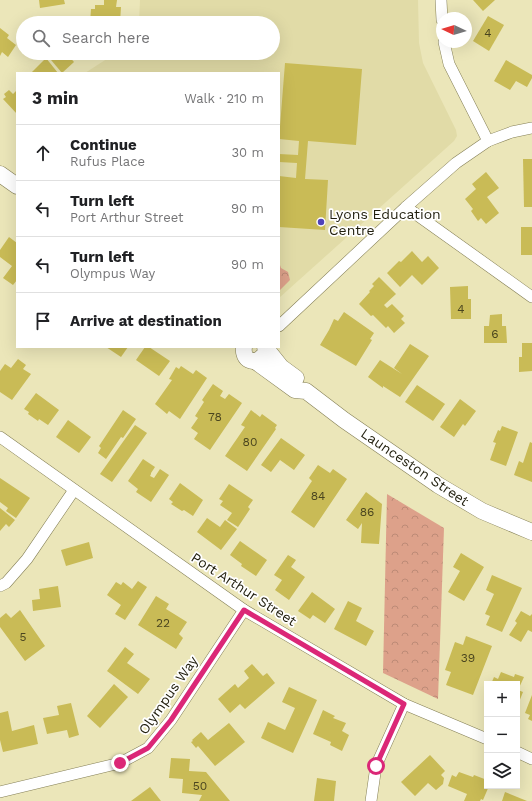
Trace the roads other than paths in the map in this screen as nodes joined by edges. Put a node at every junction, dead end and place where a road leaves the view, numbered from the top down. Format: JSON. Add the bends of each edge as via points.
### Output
{"nodes":[{"id":1,"x":441,"y":0,"type":"edge"},
{"id":2,"x":442,"y":12,"type":"edge"},
{"id":3,"x":445,"y":48,"type":"edge"},
{"id":4,"x":532,"y":128,"type":"edge"},
{"id":5,"x":488,"y":141,"type":"junction"},
{"id":6,"x":0,"y":174,"type":"edge"},
{"id":7,"x":16,"y":185,"type":"edge"},
{"id":8,"x":406,"y":207,"type":"junction"},
{"id":9,"x":532,"y":297,"type":"edge"},
{"id":10,"x":280,"y":325,"type":"edge"},
{"id":11,"x":265,"y":348,"type":"edge"},
{"id":12,"x":266,"y":348,"type":"edge"},
{"id":13,"x":244,"y":352,"type":"edge"},
{"id":14,"x":278,"y":371,"type":"junction"},
{"id":15,"x":0,"y":437,"type":"edge"},
{"id":16,"x":74,"y":490,"type":"junction"},
{"id":17,"x":532,"y":532,"type":"edge"},
{"id":18,"x":0,"y":586,"type":"edge"},
{"id":19,"x":244,"y":610,"type":"junction"},
{"id":20,"x":404,"y":704,"type":"junction"},
{"id":21,"x":484,"y":738,"type":"edge"},
{"id":22,"x":520,"y":753,"type":"edge"},
{"id":23,"x":532,"y":758,"type":"edge"},
{"id":24,"x":0,"y":792,"type":"edge"},
{"id":25,"x":371,"y":801,"type":"edge"}],
"edges":[{"from":1,"to":2,"type":"street"},
{"from":3,"to":5,"type":"street","via":[[449,64]]},
{"from":4,"to":5,"type":"street"},
{"from":5,"to":8,"type":"street","via":[[456,163]]},
{"from":6,"to":7,"type":"main road"},
{"from":8,"to":9,"type":"street"},
{"from":8,"to":10,"type":"street"},
{"from":11,"to":13,"type":"main road","via":[[261,358]]},
{"from":12,"to":14,"type":"main road","name":"Launceston Street"},
{"from":13,"to":14,"type":"main road","name":"Launceston Street"},
{"from":14,"to":17,"type":"main road","name":"Launceston Street","via":[[295,390],[306,391],[438,485],[482,511]]},
{"from":15,"to":16,"type":"street","name":"Port Arthur Street"},
{"from":16,"to":18,"type":"street","via":[[28,559],[6,583]]},
{"from":16,"to":19,"type":"street","name":"Port Arthur Street"},
{"from":19,"to":20,"type":"street","name":"Port Arthur Street"},
{"from":19,"to":24,"type":"street","name":"Olympus Way","via":[[171,720],[148,748],[120,763]]},
{"from":20,"to":21,"type":"street","name":"Port Arthur Street"},
{"from":20,"to":25,"type":"street","via":[[376,766]]},
{"from":22,"to":23,"type":"street"}]}
